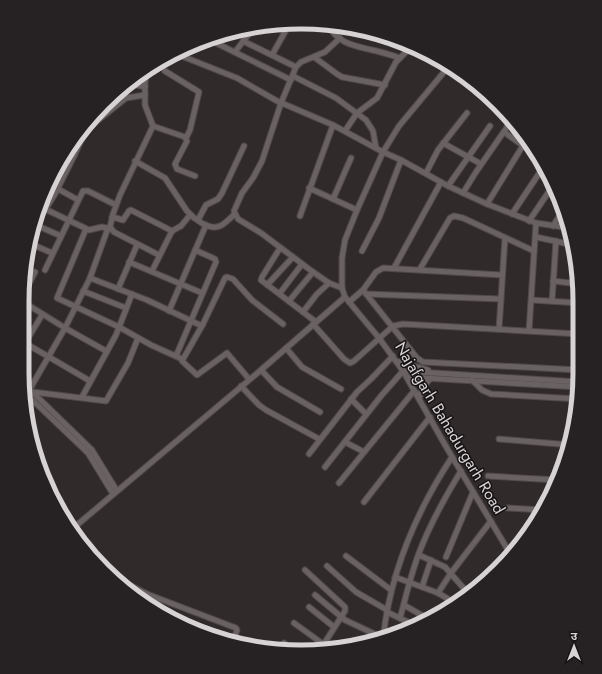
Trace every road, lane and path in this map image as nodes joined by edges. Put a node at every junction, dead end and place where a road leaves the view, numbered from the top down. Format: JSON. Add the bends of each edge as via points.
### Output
{"nodes":[{"id":1,"x":286,"y":30,"type":"edge"},
{"id":2,"x":333,"y":31,"type":"edge"},
{"id":3,"x":248,"y":34,"type":"edge"},
{"id":4,"x":340,"y":38,"type":"junction"},
{"id":5,"x":243,"y":40,"type":"junction"},
{"id":6,"x":215,"y":43,"type":"edge"},
{"id":7,"x":408,"y":51,"type":"edge"},
{"id":8,"x":235,"y":52,"type":"junction"},
{"id":9,"x":272,"y":55,"type":"junction"},
{"id":10,"x":182,"y":56,"type":"edge"},
{"id":11,"x":314,"y":56,"type":"junction"},
{"id":12,"x":400,"y":58,"type":"junction"},
{"id":13,"x":296,"y":67,"type":"junction"},
{"id":14,"x":445,"y":70,"type":"edge"},
{"id":15,"x":165,"y":71,"type":"dead end"},
{"id":16,"x":146,"y":78,"type":"edge"},
{"id":17,"x":292,"y":78,"type":"junction"},
{"id":18,"x":135,"y":85,"type":"edge"},
{"id":19,"x":384,"y":85,"type":"junction"},
{"id":20,"x":145,"y":87,"type":"junction"},
{"id":21,"x":145,"y":95,"type":"junction"},
{"id":22,"x":281,"y":103,"type":"junction"},
{"id":23,"x":357,"y":113,"type":"junction"},
{"id":24,"x":467,"y":113,"type":"dead end"},
{"id":25,"x":105,"y":115,"type":"joint"},
{"id":26,"x":100,"y":118,"type":"edge"},
{"id":27,"x":333,"y":125,"type":"junction"},
{"id":28,"x":509,"y":125,"type":"edge"},
{"id":29,"x":153,"y":126,"type":"junction"},
{"id":30,"x":490,"y":126,"type":"dead end"},
{"id":31,"x":345,"y":131,"type":"junction"},
{"id":32,"x":504,"y":132,"type":"junction"},
{"id":33,"x":186,"y":138,"type":"junction"},
{"id":34,"x":443,"y":143,"type":"junction"},
{"id":35,"x":79,"y":144,"type":"edge"},
{"id":36,"x":522,"y":145,"type":"joint"},
{"id":37,"x":244,"y":146,"type":"dead end"},
{"id":38,"x":376,"y":148,"type":"junction"},
{"id":39,"x":383,"y":152,"type":"junction"},
{"id":40,"x":74,"y":156,"type":"joint"},
{"id":41,"x":468,"y":157,"type":"junction"},
{"id":42,"x":351,"y":158,"type":"dead end"},
{"id":43,"x":401,"y":160,"type":"junction"},
{"id":44,"x":136,"y":161,"type":"junction"},
{"id":45,"x":481,"y":164,"type":"junction"},
{"id":46,"x":540,"y":172,"type":"edge"},
{"id":47,"x":426,"y":173,"type":"junction"},
{"id":48,"x":195,"y":176,"type":"dead end"},
{"id":49,"x":441,"y":182,"type":"junction"},
{"id":50,"x":448,"y":186,"type":"junction"},
{"id":51,"x":55,"y":187,"type":"edge"},
{"id":52,"x":58,"y":188,"type":"junction"},
{"id":53,"x":309,"y":188,"type":"junction"},
{"id":54,"x":549,"y":191,"type":"edge"},
{"id":55,"x":463,"y":192,"type":"junction"},
{"id":56,"x":332,"y":199,"type":"junction"},
{"id":57,"x":78,"y":200,"type":"junction"},
{"id":58,"x":487,"y":204,"type":"junction"},
{"id":59,"x":116,"y":205,"type":"junction"},
{"id":60,"x":45,"y":209,"type":"joint"},
{"id":61,"x":357,"y":210,"type":"junction"},
{"id":62,"x":234,"y":214,"type":"junction"},
{"id":63,"x":512,"y":214,"type":"junction"},
{"id":64,"x":190,"y":215,"type":"junction"},
{"id":65,"x":300,"y":216,"type":"dead end"},
{"id":66,"x":559,"y":216,"type":"edge"},
{"id":67,"x":112,"y":217,"type":"junction"},
{"id":68,"x":198,"y":220,"type":"junction"},
{"id":69,"x":529,"y":221,"type":"junction"},
{"id":70,"x":69,"y":222,"type":"junction"},
{"id":71,"x":536,"y":223,"type":"junction"},
{"id":72,"x":206,"y":225,"type":"junction"},
{"id":73,"x":39,"y":226,"type":"edge"},
{"id":74,"x":553,"y":226,"type":"junction"},
{"id":75,"x":563,"y":227,"type":"edge"},
{"id":76,"x":110,"y":228,"type":"junction"},
{"id":77,"x":86,"y":229,"type":"junction"},
{"id":78,"x":172,"y":231,"type":"junction"},
{"id":79,"x":61,"y":236,"type":"junction"},
{"id":80,"x":536,"y":237,"type":"junction"},
{"id":81,"x":505,"y":238,"type":"junction"},
{"id":82,"x":556,"y":241,"type":"junction"},
{"id":83,"x":137,"y":244,"type":"junction"},
{"id":84,"x":567,"y":244,"type":"edge"},
{"id":85,"x":34,"y":246,"type":"edge"},
{"id":86,"x":280,"y":248,"type":"junction"},
{"id":87,"x":194,"y":250,"type":"junction"},
{"id":88,"x":362,"y":251,"type":"dead end"},
{"id":89,"x":534,"y":251,"type":"junction"},
{"id":90,"x":52,"y":253,"type":"junction"},
{"id":91,"x":159,"y":255,"type":"junction"},
{"id":92,"x":293,"y":257,"type":"junction"},
{"id":93,"x":129,"y":262,"type":"junction"},
{"id":94,"x":302,"y":264,"type":"junction"},
{"id":95,"x":394,"y":268,"type":"junction"},
{"id":96,"x":420,"y":269,"type":"junction"},
{"id":97,"x":45,"y":270,"type":"dead end"},
{"id":98,"x":152,"y":271,"type":"junction"},
{"id":99,"x":35,"y":272,"type":"dead end"},
{"id":100,"x":313,"y":272,"type":"junction"},
{"id":101,"x":502,"y":275,"type":"junction"},
{"id":102,"x":90,"y":278,"type":"junction"},
{"id":103,"x":553,"y":281,"type":"junction"},
{"id":104,"x":30,"y":282,"type":"edge"},
{"id":105,"x":180,"y":283,"type":"junction"},
{"id":106,"x":329,"y":283,"type":"junction"},
{"id":107,"x":572,"y":283,"type":"edge"},
{"id":108,"x":267,"y":285,"type":"junction"},
{"id":109,"x":342,"y":288,"type":"junction"},
{"id":110,"x":118,"y":289,"type":"junction"},
{"id":111,"x":83,"y":291,"type":"junction"},
{"id":112,"x":365,"y":292,"type":"junction"},
{"id":113,"x":202,"y":293,"type":"junction"},
{"id":114,"x":280,"y":293,"type":"junction"},
{"id":115,"x":132,"y":294,"type":"junction"},
{"id":116,"x":345,"y":297,"type":"junction"},
{"id":117,"x":501,"y":299,"type":"junction"},
{"id":118,"x":532,"y":300,"type":"junction"},
{"id":119,"x":289,"y":301,"type":"junction"},
{"id":120,"x":552,"y":301,"type":"junction"},
{"id":121,"x":349,"y":302,"type":"junction"},
{"id":122,"x":573,"y":302,"type":"edge"},
{"id":123,"x":29,"y":306,"type":"edge"},
{"id":124,"x":75,"y":307,"type":"junction"},
{"id":125,"x":126,"y":308,"type":"junction"},
{"id":126,"x":169,"y":310,"type":"junction"},
{"id":127,"x":303,"y":312,"type":"junction"},
{"id":128,"x":42,"y":315,"type":"junction"},
{"id":129,"x":191,"y":321,"type":"junction"},
{"id":130,"x":314,"y":323,"type":"junction"},
{"id":131,"x":283,"y":324,"type":"dead end"},
{"id":132,"x":202,"y":326,"type":"junction"},
{"id":133,"x":393,"y":326,"type":"junction"},
{"id":134,"x":119,"y":327,"type":"junction"},
{"id":135,"x":64,"y":328,"type":"junction"},
{"id":136,"x":499,"y":329,"type":"junction"},
{"id":137,"x":529,"y":331,"type":"junction"},
{"id":138,"x":573,"y":334,"type":"edge"},
{"id":139,"x":29,"y":335,"type":"edge"},
{"id":140,"x":138,"y":338,"type":"junction"},
{"id":141,"x":379,"y":338,"type":"junction"},
{"id":142,"x":29,"y":344,"type":"edge"},
{"id":143,"x":286,"y":348,"type":"junction"},
{"id":144,"x":106,"y":351,"type":"junction"},
{"id":145,"x":176,"y":356,"type":"junction"},
{"id":146,"x":48,"y":357,"type":"junction"},
{"id":147,"x":395,"y":358,"type":"junction"},
{"id":148,"x":182,"y":359,"type":"junction"},
{"id":149,"x":261,"y":370,"type":"junction"},
{"id":150,"x":573,"y":370,"type":"edge"},
{"id":151,"x":403,"y":371,"type":"junction"},
{"id":152,"x":436,"y":372,"type":"junction"},
{"id":153,"x":407,"y":377,"type":"junction"},
{"id":154,"x":431,"y":378,"type":"junction"},
{"id":155,"x":249,"y":379,"type":"junction"},
{"id":156,"x":472,"y":380,"type":"junction"},
{"id":157,"x":90,"y":381,"type":"junction"},
{"id":158,"x":573,"y":382,"type":"edge"},
{"id":159,"x":241,"y":386,"type":"junction"},
{"id":160,"x":572,"y":387,"type":"edge"},
{"id":161,"x":341,"y":389,"type":"dead end"},
{"id":162,"x":31,"y":391,"type":"junction"},
{"id":163,"x":414,"y":392,"type":"junction"},
{"id":164,"x":82,"y":397,"type":"junction"},
{"id":165,"x":30,"y":398,"type":"edge"},
{"id":166,"x":351,"y":399,"type":"junction"},
{"id":167,"x":419,"y":399,"type":"junction"},
{"id":168,"x":572,"y":399,"type":"edge"},
{"id":169,"x":320,"y":412,"type":"dead end"},
{"id":170,"x":366,"y":414,"type":"junction"},
{"id":171,"x":430,"y":417,"type":"junction"},
{"id":172,"x":319,"y":439,"type":"junction"},
{"id":173,"x":499,"y":439,"type":"dead end"},
{"id":174,"x":345,"y":442,"type":"junction"},
{"id":175,"x":564,"y":444,"type":"edge"},
{"id":176,"x":364,"y":452,"type":"junction"},
{"id":177,"x":308,"y":454,"type":"dead end"},
{"id":178,"x":452,"y":457,"type":"junction"},
{"id":179,"x":325,"y":466,"type":"dead end"},
{"id":180,"x":461,"y":471,"type":"junction"},
{"id":181,"x":488,"y":476,"type":"dead end"},
{"id":182,"x":551,"y":480,"type":"edge"},
{"id":183,"x":339,"y":483,"type":"dead end"},
{"id":184,"x":473,"y":492,"type":"junction"},
{"id":185,"x":115,"y":493,"type":"junction"},
{"id":186,"x":364,"y":502,"type":"dead end"},
{"id":187,"x":507,"y":508,"type":"dead end"},
{"id":188,"x":537,"y":510,"type":"edge"},
{"id":189,"x":491,"y":521,"type":"junction"},
{"id":190,"x":76,"y":526,"type":"edge"},
{"id":191,"x":508,"y":550,"type":"edge"},
{"id":192,"x":419,"y":555,"type":"junction"},
{"id":193,"x":346,"y":556,"type":"dead end"},
{"id":194,"x":446,"y":557,"type":"dead end"},
{"id":195,"x":431,"y":560,"type":"junction"},
{"id":196,"x":327,"y":566,"type":"dead end"},
{"id":197,"x":305,"y":570,"type":"dead end"},
{"id":198,"x":451,"y":573,"type":"junction"},
{"id":199,"x":394,"y":576,"type":"junction"},
{"id":200,"x":410,"y":583,"type":"junction"},
{"id":201,"x":132,"y":587,"type":"edge"},
{"id":202,"x":422,"y":587,"type":"junction"},
{"id":203,"x":391,"y":590,"type":"junction"},
{"id":204,"x":465,"y":590,"type":"edge"},
{"id":205,"x":147,"y":594,"type":"joint"},
{"id":206,"x":438,"y":594,"type":"junction"},
{"id":207,"x":315,"y":595,"type":"dead end"},
{"id":208,"x":450,"y":600,"type":"edge"},
{"id":209,"x":404,"y":605,"type":"junction"},
{"id":210,"x":309,"y":607,"type":"dead end"},
{"id":211,"x":387,"y":611,"type":"junction"},
{"id":212,"x":423,"y":616,"type":"edge"},
{"id":213,"x":340,"y":618,"type":"junction"},
{"id":214,"x":400,"y":618,"type":"junction"},
{"id":215,"x":409,"y":622,"type":"edge"},
{"id":216,"x":294,"y":623,"type":"dead end"},
{"id":217,"x":334,"y":626,"type":"junction"},
{"id":218,"x":385,"y":632,"type":"edge"},
{"id":219,"x":377,"y":634,"type":"edge"},
{"id":220,"x":235,"y":637,"type":"edge"},
{"id":221,"x":323,"y":644,"type":"joint"}],
"edges":[{"from":1,"to":9,"type":"street"},
{"from":2,"to":4,"type":"street"},
{"from":3,"to":5,"type":"street"},
{"from":4,"to":11,"type":"street","via":[[325,52]]},
{"from":4,"to":12,"type":"street","via":[[350,45]]},
{"from":5,"to":8,"type":"street"},
{"from":5,"to":9,"type":"street"},
{"from":6,"to":8,"type":"street"},
{"from":7,"to":12,"type":"street"},
{"from":8,"to":17,"type":"street"},
{"from":9,"to":13,"type":"street"},
{"from":10,"to":22,"type":"street","via":[[237,78]]},
{"from":11,"to":13,"type":"street"},
{"from":11,"to":19,"type":"street","via":[[342,77]]},
{"from":12,"to":19,"type":"street"},
{"from":13,"to":17,"type":"street"},
{"from":14,"to":39,"type":"street","name":"Najafgarh Bahadurgarh Road","via":[[399,126]]},
{"from":15,"to":33,"type":"street","via":[[200,92]]},
{"from":16,"to":20,"type":"street"},
{"from":17,"to":22,"type":"street"},
{"from":17,"to":23,"type":"street","via":[[336,98]]},
{"from":18,"to":20,"type":"street"},
{"from":19,"to":23,"type":"street","via":[[377,98]]},
{"from":20,"to":21,"type":"street"},
{"from":21,"to":25,"type":"street","via":[[126,98]]},
{"from":21,"to":29,"type":"street","via":[[146,108]]},
{"from":22,"to":27,"type":"street"},
{"from":22,"to":62,"type":"street","via":[[262,161],[242,193]]},
{"from":23,"to":31,"type":"street"},
{"from":23,"to":38,"type":"street","via":[[371,126]]},
{"from":24,"to":34,"type":"street"},
{"from":25,"to":26,"type":"street"},
{"from":27,"to":31,"type":"street"},
{"from":27,"to":53,"type":"street"},
{"from":28,"to":32,"type":"street"},
{"from":29,"to":33,"type":"street"},
{"from":29,"to":44,"type":"street"},
{"from":30,"to":41,"type":"street"},
{"from":31,"to":38,"type":"street"},
{"from":32,"to":36,"type":"street"},
{"from":32,"to":45,"type":"street"},
{"from":33,"to":48,"type":"street","via":[[175,167]]},
{"from":34,"to":41,"type":"street"},
{"from":34,"to":47,"type":"street"},
{"from":35,"to":40,"type":"street"},
{"from":36,"to":58,"type":"street"},
{"from":37,"to":68,"type":"street","via":[[220,198],[206,206]]},
{"from":38,"to":39,"type":"street"},
{"from":39,"to":43,"type":"street"},
{"from":39,"to":61,"type":"street","name":"Najafgarh Bahadurgarh Road"},
{"from":40,"to":52,"type":"street"},
{"from":41,"to":45,"type":"street"},
{"from":41,"to":50,"type":"street"},
{"from":42,"to":56,"type":"street"},
{"from":43,"to":47,"type":"street"},
{"from":43,"to":88,"type":"street","via":[[379,218]]},
{"from":44,"to":59,"type":"street"},
{"from":44,"to":64,"type":"street","via":[[165,178]]},
{"from":45,"to":55,"type":"street"},
{"from":46,"to":63,"type":"street"},
{"from":47,"to":49,"type":"street"},
{"from":49,"to":50,"type":"street"},
{"from":49,"to":95,"type":"street"},
{"from":50,"to":55,"type":"street"},
{"from":51,"to":52,"type":"street"},
{"from":52,"to":57,"type":"street"},
{"from":52,"to":60,"type":"street"},
{"from":53,"to":56,"type":"street"},
{"from":53,"to":65,"type":"street"},
{"from":54,"to":69,"type":"street"},
{"from":55,"to":58,"type":"street"},
{"from":56,"to":61,"type":"street"},
{"from":57,"to":59,"type":"street","via":[[83,191],[86,191]]},
{"from":57,"to":70,"type":"street"},
{"from":58,"to":63,"type":"street"},
{"from":59,"to":67,"type":"street"},
{"from":60,"to":70,"type":"street"},
{"from":61,"to":109,"type":"street","name":"Najafgarh Bahadurgarh Road","via":[[343,247]]},
{"from":62,"to":72,"type":"street","via":[[220,226]]},
{"from":62,"to":86,"type":"street"},
{"from":63,"to":69,"type":"street"},
{"from":64,"to":68,"type":"street"},
{"from":64,"to":78,"type":"street","via":[[181,226]]},
{"from":66,"to":74,"type":"street"},
{"from":67,"to":76,"type":"street"},
{"from":67,"to":78,"type":"street","via":[[123,220],[131,210]]},
{"from":68,"to":72,"type":"street"},
{"from":69,"to":71,"type":"street"},
{"from":70,"to":77,"type":"street"},
{"from":70,"to":79,"type":"street"},
{"from":71,"to":74,"type":"street"},
{"from":71,"to":80,"type":"street"},
{"from":72,"to":87,"type":"street"},
{"from":73,"to":79,"type":"street"},
{"from":74,"to":75,"type":"street"},
{"from":76,"to":77,"type":"street"},
{"from":76,"to":83,"type":"street"},
{"from":76,"to":102,"type":"street"},
{"from":77,"to":124,"type":"street","via":[[57,296],[58,299]]},
{"from":78,"to":91,"type":"street"},
{"from":79,"to":90,"type":"street"},
{"from":80,"to":82,"type":"street"},
{"from":80,"to":89,"type":"street"},
{"from":81,"to":89,"type":"street"},
{"from":81,"to":96,"type":"street","via":[[454,216],[450,218]]},
{"from":81,"to":101,"type":"street"},
{"from":82,"to":84,"type":"street"},
{"from":82,"to":103,"type":"street"},
{"from":83,"to":91,"type":"street"},
{"from":83,"to":93,"type":"street"},
{"from":85,"to":90,"type":"street"},
{"from":86,"to":92,"type":"street"},
{"from":86,"to":108,"type":"street","via":[[261,278]]},
{"from":87,"to":105,"type":"street"},
{"from":87,"to":113,"type":"street","via":[[216,260]]},
{"from":89,"to":118,"type":"street"},
{"from":90,"to":97,"type":"street"},
{"from":91,"to":98,"type":"street"},
{"from":92,"to":94,"type":"street"},
{"from":92,"to":108,"type":"street"},
{"from":93,"to":98,"type":"street"},
{"from":93,"to":110,"type":"street"},
{"from":94,"to":100,"type":"street"},
{"from":94,"to":114,"type":"street"},
{"from":95,"to":96,"type":"street"},
{"from":95,"to":112,"type":"street","via":[[380,269]]},
{"from":96,"to":101,"type":"street"},
{"from":98,"to":105,"type":"street"},
{"from":99,"to":104,"type":"street"},
{"from":100,"to":106,"type":"street"},
{"from":100,"to":119,"type":"street"},
{"from":101,"to":117,"type":"street"},
{"from":102,"to":110,"type":"street"},
{"from":102,"to":111,"type":"street"},
{"from":103,"to":107,"type":"street"},
{"from":103,"to":120,"type":"street"},
{"from":105,"to":113,"type":"street"},
{"from":105,"to":126,"type":"street"},
{"from":106,"to":109,"type":"street"},
{"from":106,"to":127,"type":"street"},
{"from":108,"to":114,"type":"street"},
{"from":109,"to":116,"type":"street","name":"Najafgarh Bahadurgarh Road"},
{"from":110,"to":115,"type":"street"},
{"from":111,"to":124,"type":"street"},
{"from":111,"to":125,"type":"street"},
{"from":112,"to":117,"type":"street"},
{"from":112,"to":121,"type":"street"},
{"from":112,"to":133,"type":"street"},
{"from":113,"to":129,"type":"street"},
{"from":114,"to":119,"type":"street"},
{"from":115,"to":125,"type":"street"},
{"from":115,"to":126,"type":"street"},
{"from":116,"to":121,"type":"street","name":"Najafgarh Bahadurgarh Road"},
{"from":116,"to":130,"type":"street"},
{"from":117,"to":136,"type":"street"},
{"from":118,"to":120,"type":"street"},
{"from":118,"to":137,"type":"street"},
{"from":119,"to":127,"type":"street"},
{"from":120,"to":122,"type":"street"},
{"from":121,"to":141,"type":"street","name":"Najafgarh Bahadurgarh Road"},
{"from":123,"to":128,"type":"street"},
{"from":124,"to":134,"type":"street"},
{"from":124,"to":135,"type":"street"},
{"from":125,"to":134,"type":"street"},
{"from":126,"to":129,"type":"street"},
{"from":127,"to":130,"type":"street"},
{"from":128,"to":135,"type":"street"},
{"from":128,"to":139,"type":"street"},
{"from":129,"to":132,"type":"street"},
{"from":129,"to":145,"type":"street"},
{"from":130,"to":141,"type":"street","via":[[350,363]]},
{"from":130,"to":143,"type":"street"},
{"from":131,"to":132,"type":"street","via":[[228,277],[225,278]]},
{"from":132,"to":148,"type":"street"},
{"from":133,"to":136,"type":"street","via":[[403,324]]},
{"from":133,"to":141,"type":"street"},
{"from":133,"to":150,"type":"street","via":[[417,358],[423,362]]},
{"from":134,"to":140,"type":"street"},
{"from":134,"to":144,"type":"street"},
{"from":135,"to":144,"type":"street"},
{"from":135,"to":146,"type":"street"},
{"from":136,"to":137,"type":"street"},
{"from":137,"to":138,"type":"street"},
{"from":140,"to":145,"type":"street"},
{"from":140,"to":164,"type":"street","via":[[108,400],[103,402]]},
{"from":141,"to":147,"type":"street","name":"Najafgarh Bahadurgarh Road"},
{"from":142,"to":146,"type":"street"},
{"from":143,"to":149,"type":"street"},
{"from":143,"to":161,"type":"street","via":[[302,367]]},
{"from":144,"to":157,"type":"street"},
{"from":145,"to":148,"type":"street"},
{"from":146,"to":157,"type":"street"},
{"from":146,"to":162,"type":"street"},
{"from":147,"to":151,"type":"street","name":"Najafgarh Bahadurgarh Road"},
{"from":147,"to":152,"type":"street"},
{"from":147,"to":166,"type":"street"},
{"from":148,"to":155,"type":"street","via":[[183,363],[197,375],[227,353]]},
{"from":149,"to":155,"type":"street"},
{"from":149,"to":169,"type":"street","via":[[277,387]]},
{"from":151,"to":152,"type":"street"},
{"from":151,"to":153,"type":"street","name":"Najafgarh Bahadurgarh Road"},
{"from":151,"to":170,"type":"street"},
{"from":152,"to":158,"type":"street"},
{"from":153,"to":154,"type":"street"},
{"from":153,"to":163,"type":"street","name":"Najafgarh Bahadurgarh Road"},
{"from":154,"to":156,"type":"street"},
{"from":154,"to":167,"type":"street","via":[[422,388]]},
{"from":155,"to":159,"type":"street"},
{"from":156,"to":160,"type":"street"},
{"from":156,"to":168,"type":"street","via":[[482,390],[491,394]]},
{"from":157,"to":164,"type":"street"},
{"from":159,"to":172,"type":"street","via":[[266,410]]},
{"from":159,"to":185,"type":"street"},
{"from":162,"to":164,"type":"street"},
{"from":162,"to":185,"type":"street","via":[[92,450]]},
{"from":163,"to":167,"type":"street","name":"Najafgarh Bahadurgarh Road"},
{"from":163,"to":176,"type":"street"},
{"from":165,"to":185,"type":"street","via":[[88,453]]},
{"from":166,"to":170,"type":"street"},
{"from":166,"to":172,"type":"street"},
{"from":167,"to":171,"type":"street","name":"Najafgarh Bahadurgarh Road"},
{"from":170,"to":174,"type":"street"},
{"from":171,"to":178,"type":"street","name":"Najafgarh Bahadurgarh Road"},
{"from":171,"to":186,"type":"street"},
{"from":172,"to":177,"type":"street"},
{"from":173,"to":175,"type":"street"},
{"from":174,"to":176,"type":"street"},
{"from":174,"to":179,"type":"street"},
{"from":176,"to":183,"type":"street"},
{"from":178,"to":180,"type":"street","name":"Najafgarh Bahadurgarh Road"},
{"from":178,"to":199,"type":"street","via":[[421,510]]},
{"from":180,"to":184,"type":"street","name":"Najafgarh Bahadurgarh Road"},
{"from":180,"to":192,"type":"street","via":[[442,503]]},
{"from":181,"to":182,"type":"street"},
{"from":184,"to":189,"type":"street","name":"Najafgarh Bahadurgarh Road"},
{"from":184,"to":194,"type":"street"},
{"from":185,"to":190,"type":"street"},
{"from":187,"to":188,"type":"street"},
{"from":189,"to":191,"type":"street","name":"Najafgarh Bahadurgarh Road"},
{"from":189,"to":198,"type":"street"},
{"from":192,"to":195,"type":"street"},
{"from":192,"to":200,"type":"street"},
{"from":193,"to":203,"type":"street"},
{"from":195,"to":198,"type":"street","via":[[445,566]]},
{"from":195,"to":202,"type":"street"},
{"from":196,"to":211,"type":"street","via":[[356,592]]},
{"from":197,"to":213,"type":"street","via":[[344,606],[345,610]]},
{"from":198,"to":204,"type":"street"},
{"from":198,"to":206,"type":"street"},
{"from":199,"to":200,"type":"street"},
{"from":199,"to":203,"type":"street"},
{"from":200,"to":202,"type":"street"},
{"from":200,"to":209,"type":"street"},
{"from":201,"to":205,"type":"street"},
{"from":202,"to":206,"type":"street"},
{"from":203,"to":211,"type":"street"},
{"from":205,"to":220,"type":"street","via":[[236,628]]},
{"from":206,"to":208,"type":"street"},
{"from":207,"to":213,"type":"street"},
{"from":209,"to":212,"type":"street"},
{"from":209,"to":214,"type":"street"},
{"from":210,"to":217,"type":"street"},
{"from":211,"to":214,"type":"street"},
{"from":211,"to":218,"type":"street"},
{"from":213,"to":217,"type":"street"},
{"from":213,"to":219,"type":"street"},
{"from":214,"to":215,"type":"street"},
{"from":216,"to":221,"type":"street"},
{"from":217,"to":221,"type":"street"}]}
